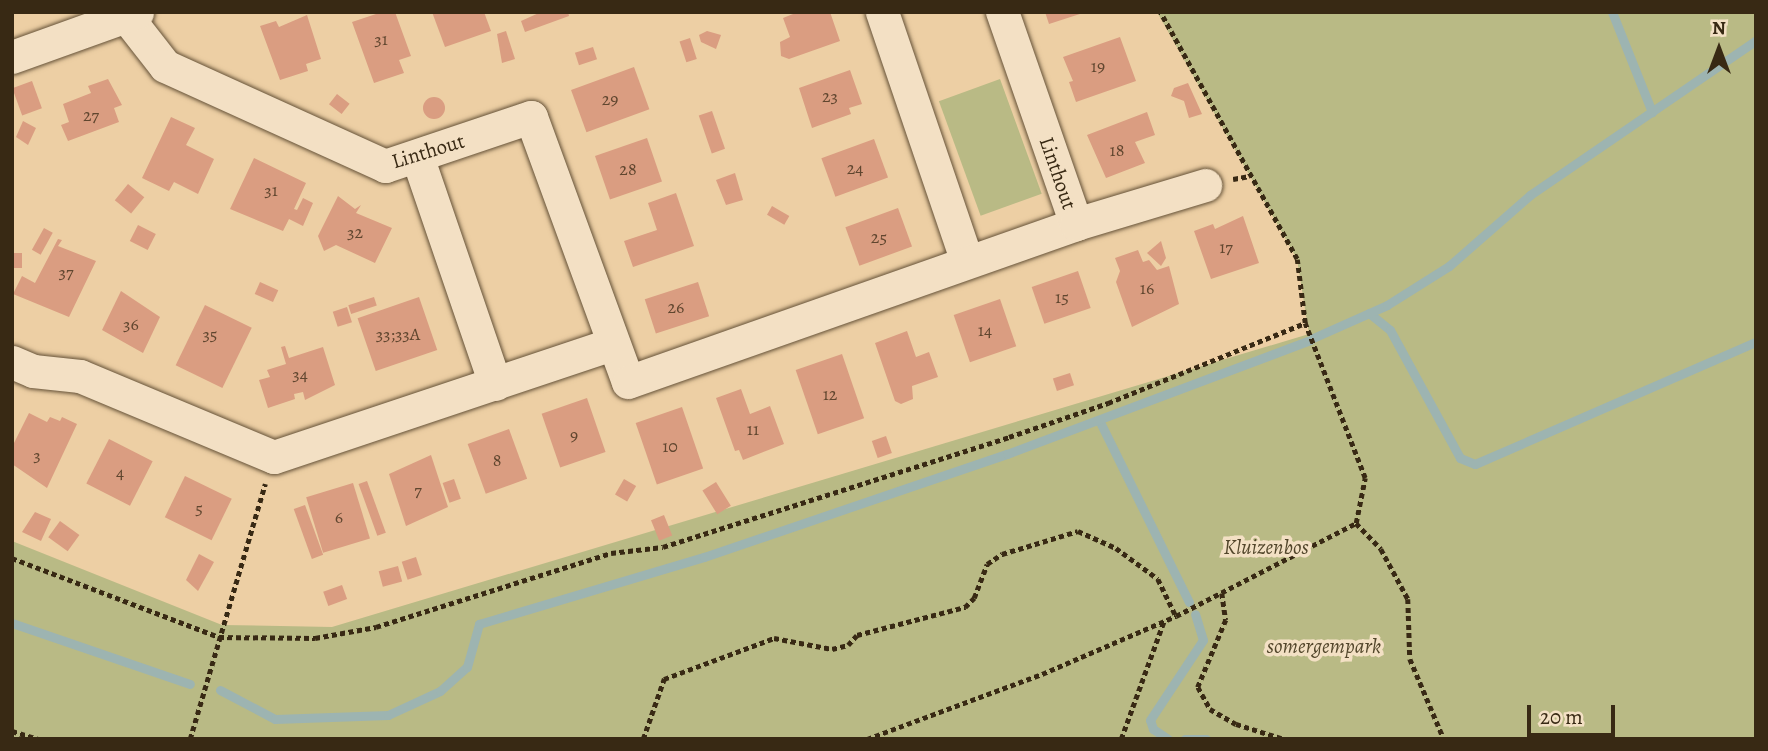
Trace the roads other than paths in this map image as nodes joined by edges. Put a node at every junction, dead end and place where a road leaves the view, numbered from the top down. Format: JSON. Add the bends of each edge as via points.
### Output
{"nodes":[{"id":1,"x":882,"y":12,"type":"edge"},
{"id":2,"x":1002,"y":12,"type":"edge"},
{"id":3,"x":132,"y":14,"type":"edge"},
{"id":4,"x":12,"y":57,"type":"edge"},
{"id":5,"x":417,"y":156,"type":"junction"},
{"id":6,"x":1205,"y":184,"type":"dead end"},
{"id":7,"x":1076,"y":224,"type":"junction"},
{"id":8,"x":967,"y":261,"type":"junction"},
{"id":9,"x":612,"y":344,"type":"junction"},
{"id":10,"x":12,"y":362,"type":"edge"},
{"id":11,"x":495,"y":384,"type":"junction"}],
"edges":[{"from":1,"to":8,"type":"street"},
{"from":2,"to":7,"type":"street","name":"Linthout"},
{"from":3,"to":4,"type":"street"},
{"from":3,"to":5,"type":"street","name":"Linthout","via":[[165,66],[385,166]]},
{"from":5,"to":9,"type":"street","name":"Linthout","via":[[531,117]]},
{"from":5,"to":11,"type":"street"},
{"from":6,"to":7,"type":"street"},
{"from":7,"to":8,"type":"street","name":"Linthout"},
{"from":8,"to":9,"type":"street","name":"Linthout","via":[[628,382]]},
{"from":9,"to":11,"type":"street"},
{"from":10,"to":11,"type":"street","via":[[33,371],[80,376],[274,457]]}]}
